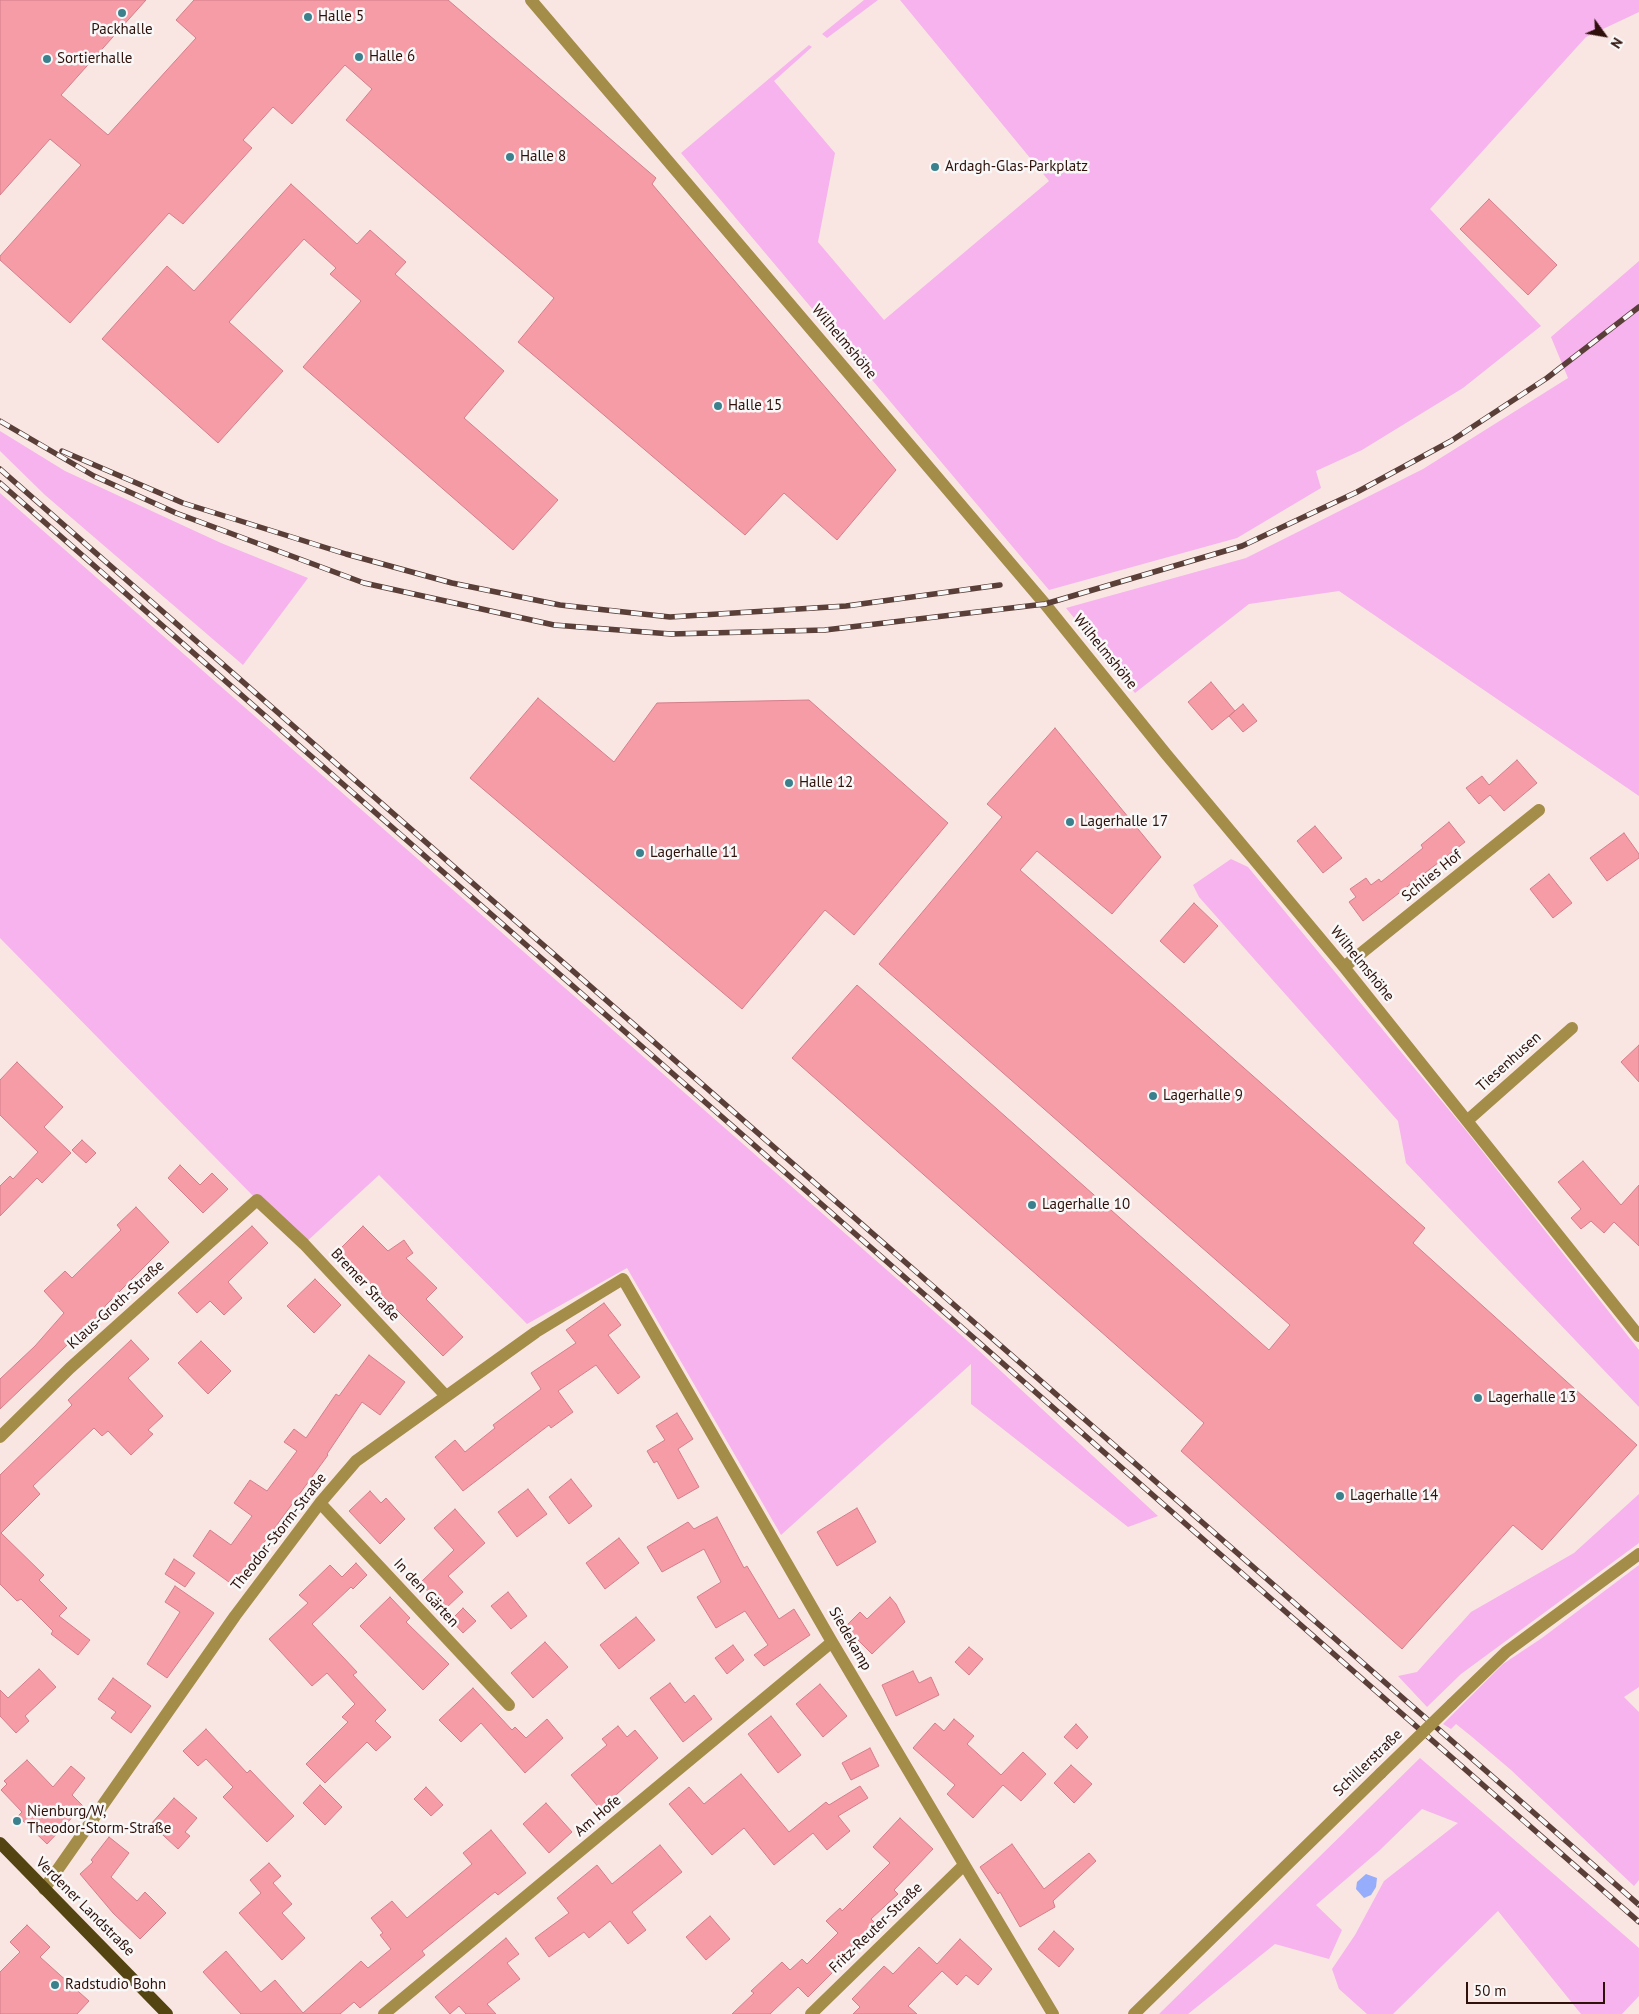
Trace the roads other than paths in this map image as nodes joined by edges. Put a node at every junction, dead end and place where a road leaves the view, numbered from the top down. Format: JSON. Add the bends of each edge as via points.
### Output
{"nodes":[{"id":1,"x":531,"y":0,"type":"edge"},
{"id":2,"x":1539,"y":810,"type":"dead end"},
{"id":3,"x":1344,"y":967,"type":"junction"},
{"id":4,"x":1572,"y":1028,"type":"dead end"},
{"id":5,"x":1468,"y":1120,"type":"junction"},
{"id":6,"x":257,"y":1200,"type":"joint"},
{"id":7,"x":622,"y":1279,"type":"joint"},
{"id":8,"x":1639,"y":1336,"type":"edge"},
{"id":9,"x":446,"y":1396,"type":"junction"},
{"id":10,"x":0,"y":1437,"type":"edge"},
{"id":11,"x":320,"y":1502,"type":"junction"},
{"id":12,"x":1639,"y":1554,"type":"edge"},
{"id":13,"x":832,"y":1642,"type":"junction"},
{"id":14,"x":508,"y":1705,"type":"dead end"},
{"id":15,"x":0,"y":1843,"type":"edge"},
{"id":16,"x":964,"y":1865,"type":"junction"},
{"id":17,"x":44,"y":1889,"type":"junction"},
{"id":18,"x":167,"y":2014,"type":"edge"},
{"id":19,"x":384,"y":2014,"type":"edge"},
{"id":20,"x":811,"y":2014,"type":"edge"},
{"id":21,"x":1053,"y":2014,"type":"edge"},
{"id":22,"x":1134,"y":2014,"type":"edge"}],
"edges":[{"from":1,"to":3,"type":"street","name":"Wilhelmshöhe","via":[[1000,550]]},
{"from":2,"to":3,"type":"street","name":"Schlies Hof"},
{"from":3,"to":5,"type":"street","name":"Wilhelmshöhe"},
{"from":4,"to":5,"type":"street","name":"Tiesenhusen"},
{"from":5,"to":8,"type":"street","name":"Wilhelmshöhe"},
{"from":6,"to":9,"type":"street","name":"Bremer Straße","via":[[304,1244]]},
{"from":6,"to":10,"type":"street","name":"Klaus-Groth-Straße","via":[[70,1368]]},
{"from":7,"to":9,"type":"street","name":"Theodor-Storm-Straße","via":[[536,1332]]},
{"from":7,"to":13,"type":"street","name":"Siedekamp"},
{"from":9,"to":11,"type":"street","name":"Theodor-Storm-Straße","via":[[356,1461]]},
{"from":11,"to":14,"type":"street","name":"In den Gärten"},
{"from":11,"to":17,"type":"street","name":"Theodor-Storm-Straße","via":[[235,1616]]},
{"from":12,"to":22,"type":"street","name":"Schillerstraße","bridge":true,"via":[[1506,1652]]},
{"from":13,"to":16,"type":"street","name":"Siedekamp"},
{"from":13,"to":19,"type":"street","name":"Am Hofe"},
{"from":15,"to":17,"type":"main road","name":"Verdener Landstraße"},
{"from":16,"to":20,"type":"street","name":"Fritz-Reuter-Straße"},
{"from":16,"to":21,"type":"street","name":"Siedekamp"},
{"from":17,"to":18,"type":"main road","name":"Verdener Landstraße"}]}
